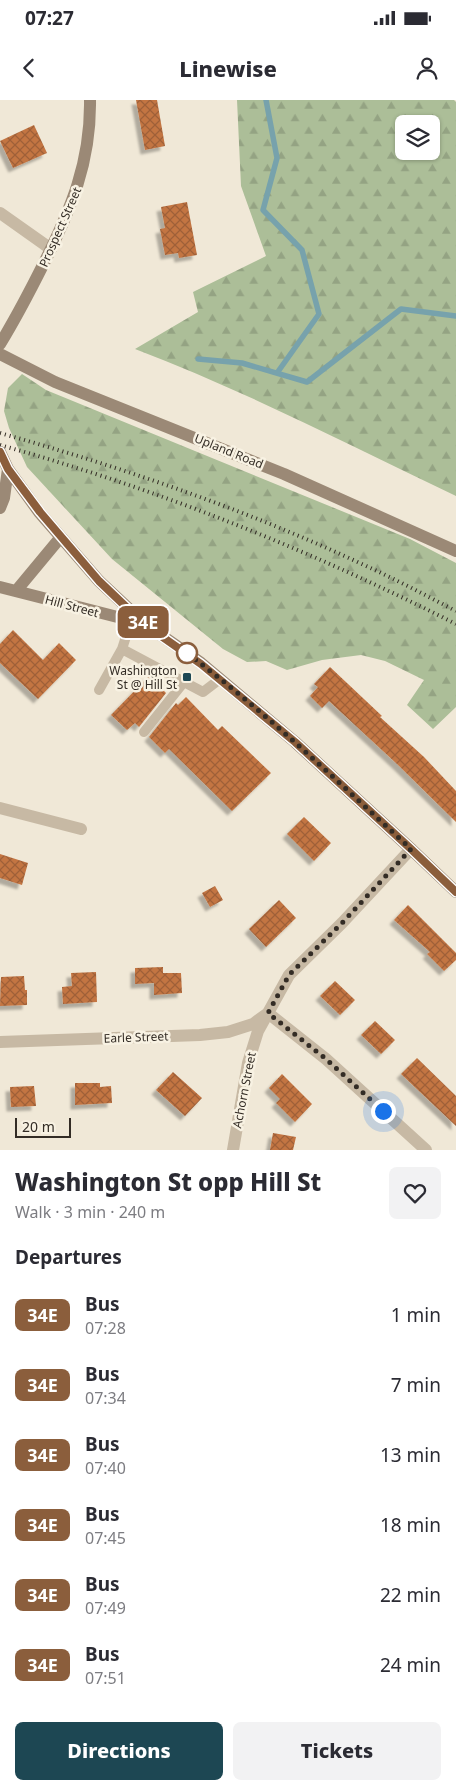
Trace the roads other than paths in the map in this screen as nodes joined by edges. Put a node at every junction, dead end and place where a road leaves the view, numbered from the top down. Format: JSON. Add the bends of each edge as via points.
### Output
{"nodes":[{"id":1,"x":90,"y":100,"type":"edge"},
{"id":2,"x":0,"y":213,"type":"edge"},
{"id":3,"x":51,"y":249,"type":"junction"},
{"id":4,"x":0,"y":344,"type":"edge"},
{"id":5,"x":0,"y":354,"type":"edge"},
{"id":6,"x":0,"y":452,"type":"edge"},
{"id":7,"x":8,"y":469,"type":"junction"},
{"id":8,"x":0,"y":508,"type":"edge"},
{"id":9,"x":60,"y":538,"type":"junction"},
{"id":10,"x":456,"y":551,"type":"edge"},
{"id":11,"x":0,"y":587,"type":"edge"},
{"id":12,"x":16,"y":591,"type":"junction"},
{"id":13,"x":131,"y":621,"type":"junction"},
{"id":14,"x":144,"y":624,"type":"junction"},
{"id":15,"x":122,"y":649,"type":"junction"},
{"id":16,"x":220,"y":678,"type":"junction"},
{"id":17,"x":184,"y":682,"type":"junction"},
{"id":18,"x":99,"y":690,"type":"dead end"},
{"id":19,"x":144,"y":732,"type":"dead end"},
{"id":20,"x":0,"y":808,"type":"edge"},
{"id":21,"x":81,"y":829,"type":"dead end"},
{"id":22,"x":411,"y":849,"type":"junction"},
{"id":23,"x":456,"y":892,"type":"edge"},
{"id":24,"x":268,"y":1013,"type":"junction"},
{"id":25,"x":0,"y":1042,"type":"edge"},
{"id":26,"x":233,"y":1150,"type":"edge"},
{"id":27,"x":426,"y":1150,"type":"edge"}],
"edges":[{"from":1,"to":3,"type":"street","name":"Prospect Street","via":[[88,140],[79,184]]},
{"from":2,"to":3,"type":"street"},
{"from":3,"to":4,"type":"street","name":"Prospect Street"},
{"from":5,"to":10,"type":"street","name":"Upland Road","via":[[55,382],[284,474]]},
{"from":6,"to":7,"type":"street"},
{"from":7,"to":8,"type":"street"},
{"from":7,"to":9,"type":"street"},
{"from":9,"to":12,"type":"street"},
{"from":9,"to":14,"type":"street"},
{"from":11,"to":12,"type":"street","name":"Hill Street"},
{"from":12,"to":13,"type":"street","name":"Hill Street"},
{"from":13,"to":14,"type":"street","name":"Hill Street"},
{"from":13,"to":15,"type":"lane"},
{"from":14,"to":16,"type":"street"},
{"from":15,"to":17,"type":"lane"},
{"from":15,"to":18,"type":"lane"},
{"from":16,"to":17,"type":"lane","via":[[203,692]]},
{"from":16,"to":22,"type":"street"},
{"from":17,"to":19,"type":"lane"},
{"from":20,"to":21,"type":"street"},
{"from":22,"to":23,"type":"street"},
{"from":22,"to":24,"type":"street","name":"Achorn Street","via":[[289,975]]},
{"from":24,"to":25,"type":"street","name":"Earle Street","via":[[254,1024],[228,1032]]},
{"from":24,"to":26,"type":"street","name":"Achorn Street","via":[[258,1031],[248,1063]]},
{"from":24,"to":27,"type":"street","via":[[326,1059]]}]}
